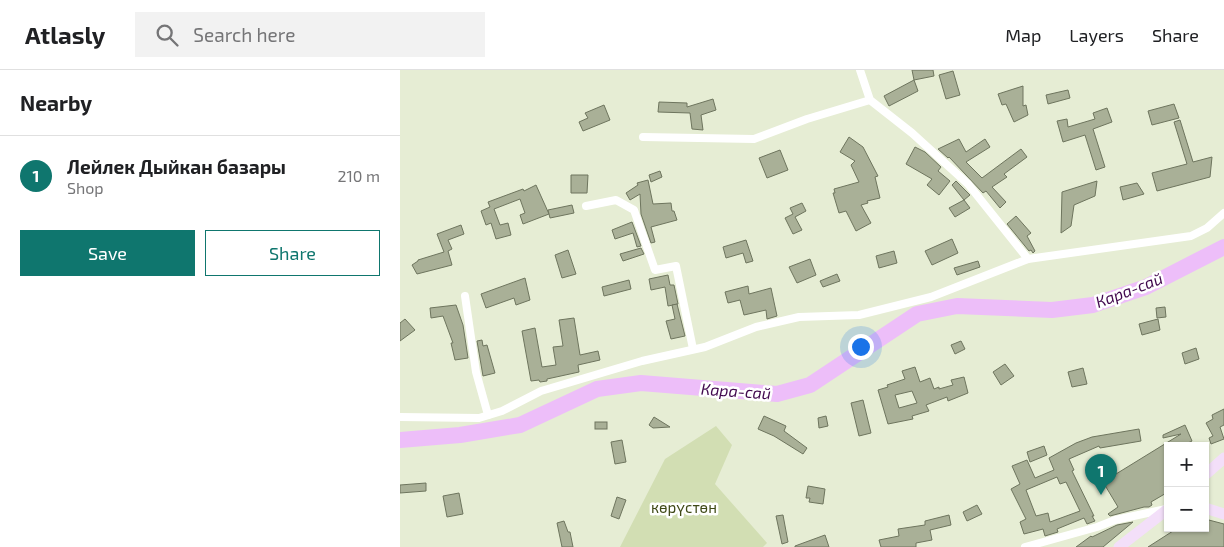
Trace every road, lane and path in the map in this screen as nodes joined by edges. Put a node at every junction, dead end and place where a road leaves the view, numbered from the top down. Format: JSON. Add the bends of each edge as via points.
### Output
{"nodes":[{"id":1,"x":860,"y":70,"type":"edge"},
{"id":2,"x":870,"y":100,"type":"junction"},
{"id":3,"x":643,"y":138,"type":"dead end"},
{"id":4,"x":586,"y":206,"type":"dead end"},
{"id":5,"x":1224,"y":213,"type":"edge"},
{"id":6,"x":1028,"y":259,"type":"junction"},
{"id":7,"x":465,"y":296,"type":"dead end"},
{"id":8,"x":693,"y":349,"type":"junction"},
{"id":9,"x":488,"y":415,"type":"junction"},
{"id":10,"x":400,"y":417,"type":"edge"},
{"id":11,"x":1224,"y":458,"type":"edge"},
{"id":12,"x":1209,"y":471,"type":"edge"},
{"id":13,"x":1209,"y":509,"type":"edge"},
{"id":14,"x":1164,"y":510,"type":"edge"},
{"id":15,"x":1164,"y":512,"type":"edge"},
{"id":16,"x":1224,"y":514,"type":"edge"},
{"id":17,"x":1025,"y":547,"type":"edge"},
{"id":18,"x":1119,"y":547,"type":"edge"}],
"edges":[{"from":1,"to":2,"type":"street"},
{"from":2,"to":3,"type":"street","via":[[754,139]]},
{"from":2,"to":6,"type":"street","via":[[968,184]]},
{"from":4,"to":8,"type":"street","via":[[616,200],[634,210],[655,270],[676,266]]},
{"from":5,"to":6,"type":"street","via":[[1207,228],[1191,236]]},
{"from":6,"to":8,"type":"street","via":[[931,297],[859,315],[799,317],[756,327]]},
{"from":7,"to":9,"type":"street","via":[[476,372]]},
{"from":8,"to":9,"type":"street","via":[[541,391]]},
{"from":9,"to":10,"type":"street","via":[[479,418]]},
{"from":11,"to":12,"type":"main road"},
{"from":13,"to":16,"type":"main road"},
{"from":14,"to":17,"type":"street","via":[[1115,520]]},
{"from":15,"to":18,"type":"main road"}]}
